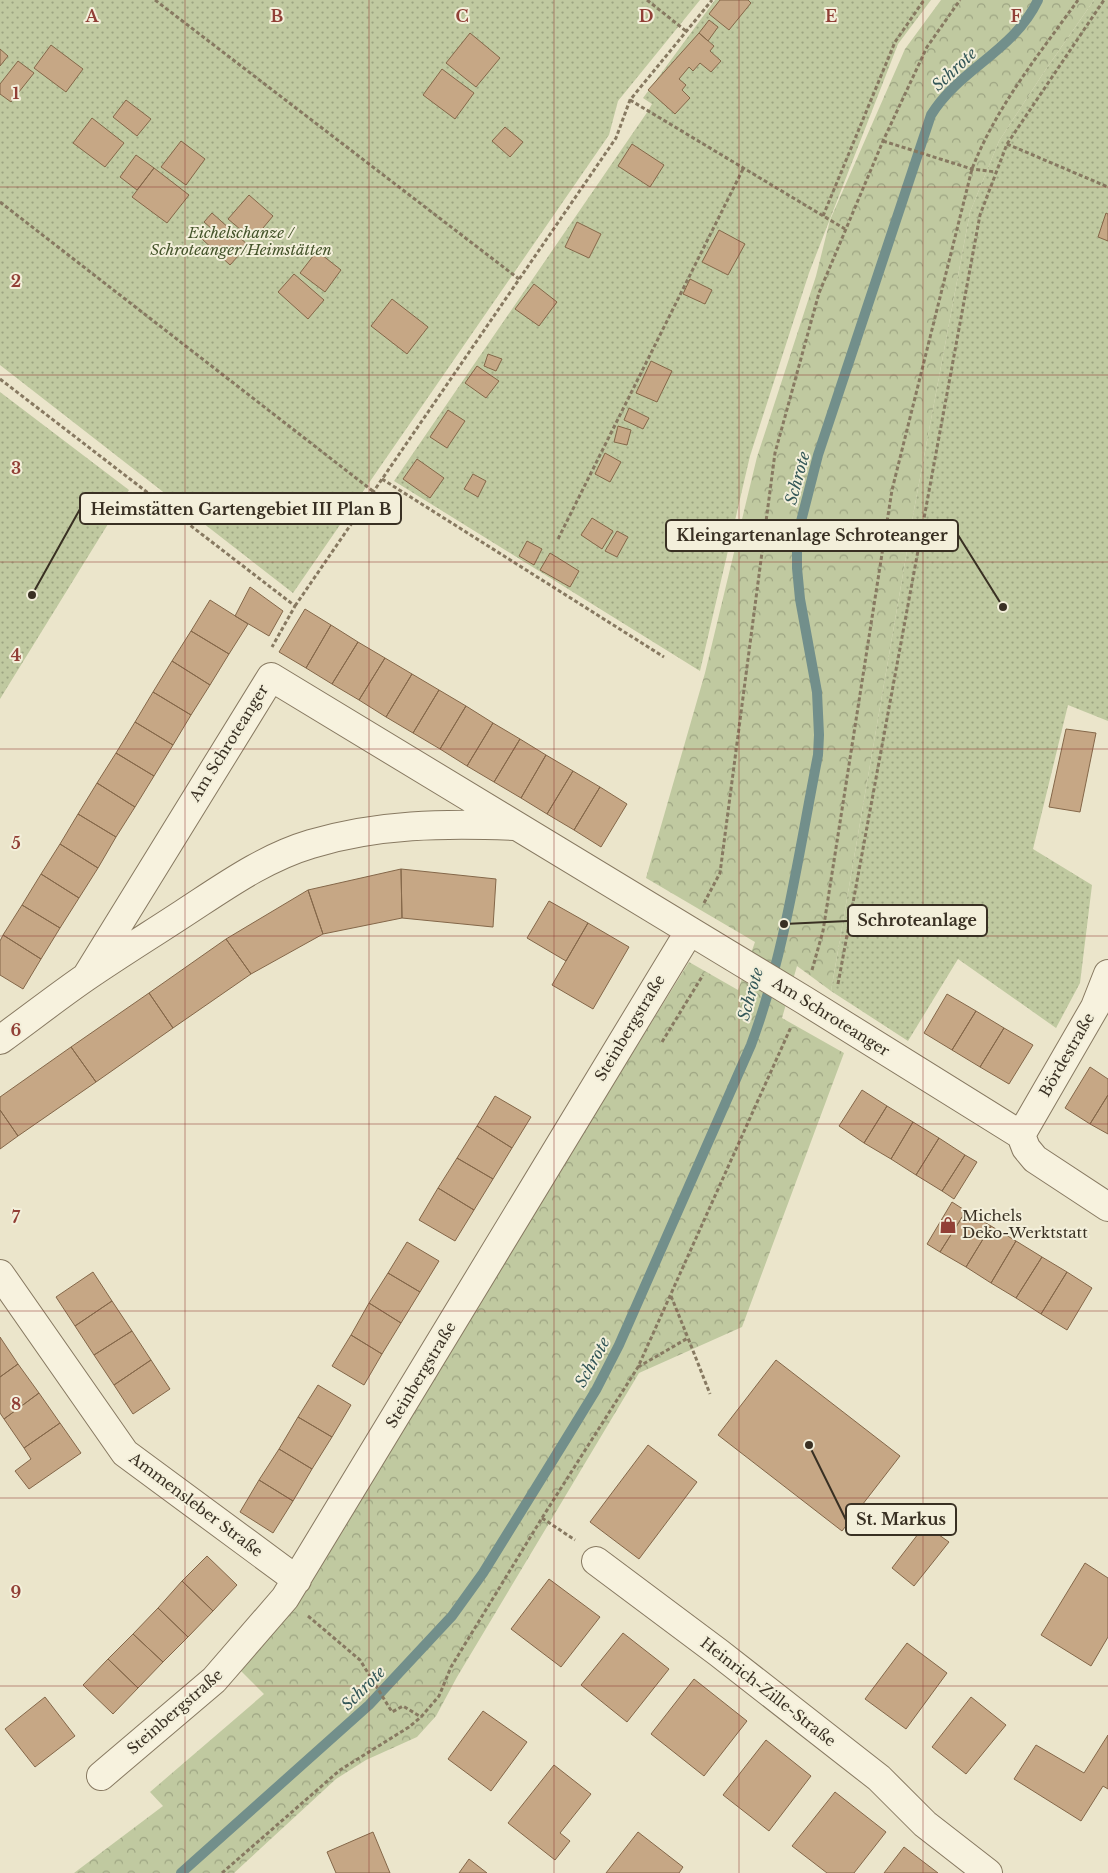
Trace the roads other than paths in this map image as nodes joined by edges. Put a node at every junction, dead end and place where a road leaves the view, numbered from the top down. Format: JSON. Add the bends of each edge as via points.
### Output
{"nodes":[{"id":1,"x":515,"y":826,"type":"junction"},
{"id":2,"x":689,"y":932,"type":"junction"},
{"id":3,"x":1108,"y":974,"type":"edge"},
{"id":4,"x":86,"y":977,"type":"junction"},
{"id":5,"x":0,"y":1040,"type":"edge"},
{"id":6,"x":1021,"y":1135,"type":"junction"},
{"id":7,"x":1108,"y":1207,"type":"edge"},
{"id":8,"x":0,"y":1274,"type":"edge"},
{"id":9,"x":596,"y":1560,"type":"road end"},
{"id":10,"x":296,"y":1580,"type":"junction"},
{"id":11,"x":101,"y":1776,"type":"dead end"},
{"id":12,"x":988,"y":1873,"type":"edge"}],
"edges":[{"from":1,"to":2,"type":"street","name":"Am Schroteanger"},
{"from":1,"to":4,"type":"street","name":"Am Schroteanger","via":[[407,826],[308,845],[244,874]]},
{"from":1,"to":4,"type":"street","name":"Am Schroteanger","via":[[271,677]]},
{"from":2,"to":6,"type":"street","name":"Am Schroteanger","via":[[799,996]]},
{"from":2,"to":10,"type":"street","name":"Steinbergstraße"},
{"from":3,"to":6,"type":"street","name":"Bördestraße","via":[[1095,1007]]},
{"from":4,"to":5,"type":"street","name":"Am Schroteanger"},
{"from":6,"to":7,"type":"street","name":"Am Schroteanger","via":[[1026,1148],[1036,1159]]},
{"from":8,"to":10,"type":"street","name":"Ammensleber Straße","via":[[125,1452]]},
{"from":9,"to":12,"type":"street","name":"Heinrich-Zille-Straße","via":[[879,1778],[925,1824]]},
{"from":10,"to":11,"type":"street","name":"Steinbergstraße","via":[[285,1598],[214,1680]]}]}
